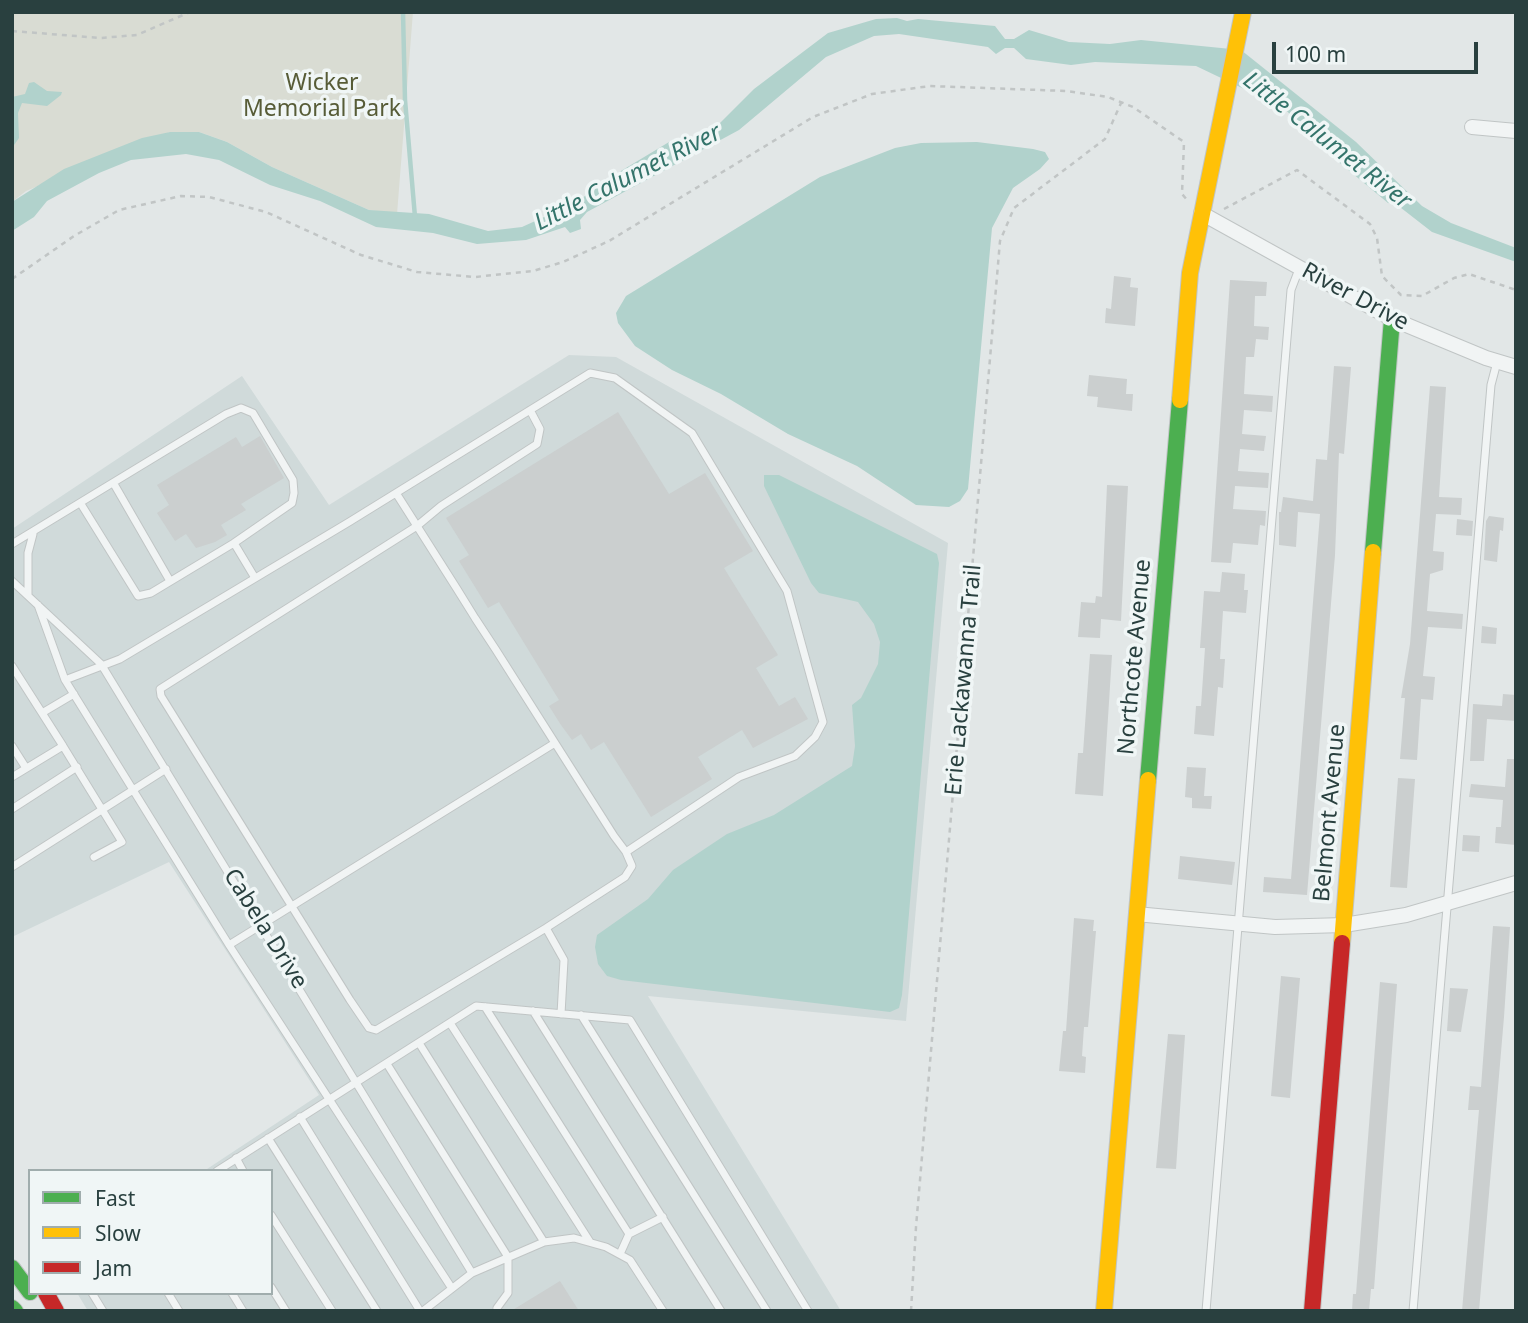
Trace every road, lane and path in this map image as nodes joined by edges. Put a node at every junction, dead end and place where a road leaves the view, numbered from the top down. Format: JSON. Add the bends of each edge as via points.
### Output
{"nodes":[{"id":1,"x":190,"y":12,"type":"edge"},
{"id":2,"x":1243,"y":12,"type":"edge"},
{"id":3,"x":12,"y":31,"type":"edge"},
{"id":4,"x":1122,"y":102,"type":"junction"},
{"id":5,"x":1472,"y":127,"type":"dead end"},
{"id":6,"x":1516,"y":131,"type":"edge"},
{"id":7,"x":1195,"y":208,"type":"junction"},
{"id":8,"x":1217,"y":210,"type":"dead end"},
{"id":9,"x":1299,"y":268,"type":"junction"},
{"id":10,"x":12,"y":279,"type":"edge"},
{"id":11,"x":1516,"y":290,"type":"edge"},
{"id":12,"x":1392,"y":319,"type":"junction"},
{"id":13,"x":1497,"y":361,"type":"junction"},
{"id":14,"x":1516,"y":367,"type":"edge"},
{"id":15,"x":530,"y":410,"type":"junction"},
{"id":16,"x":114,"y":484,"type":"junction"},
{"id":17,"x":396,"y":493,"type":"junction"},
{"id":18,"x":81,"y":504,"type":"junction"},
{"id":19,"x":418,"y":526,"type":"junction"},
{"id":20,"x":33,"y":534,"type":"junction"},
{"id":21,"x":12,"y":544,"type":"edge"},
{"id":22,"x":234,"y":544,"type":"junction"},
{"id":23,"x":255,"y":578,"type":"junction"},
{"id":24,"x":12,"y":581,"type":"edge"},
{"id":25,"x":170,"y":581,"type":"junction"},
{"id":26,"x":28,"y":594,"type":"junction"},
{"id":27,"x":36,"y":601,"type":"junction"},
{"id":28,"x":101,"y":664,"type":"junction"},
{"id":29,"x":12,"y":666,"type":"edge"},
{"id":30,"x":65,"y":680,"type":"junction"},
{"id":31,"x":74,"y":694,"type":"junction"},
{"id":32,"x":42,"y":713,"type":"junction"},
{"id":33,"x":555,"y":743,"type":"junction"},
{"id":34,"x":12,"y":746,"type":"edge"},
{"id":35,"x":63,"y":746,"type":"junction"},
{"id":36,"x":26,"y":768,"type":"junction"},
{"id":37,"x":77,"y":768,"type":"junction"},
{"id":38,"x":166,"y":769,"type":"junction"},
{"id":39,"x":12,"y":777,"type":"edge"},
{"id":40,"x":133,"y":791,"type":"junction"},
{"id":41,"x":12,"y":809,"type":"edge"},
{"id":42,"x":103,"y":810,"type":"junction"},
{"id":43,"x":626,"y":852,"type":"junction"},
{"id":44,"x":94,"y":857,"type":"dead end"},
{"id":45,"x":12,"y":867,"type":"edge"},
{"id":46,"x":1516,"y":883,"type":"edge"},
{"id":47,"x":1448,"y":904,"type":"junction"},
{"id":48,"x":292,"y":906,"type":"junction"},
{"id":49,"x":1136,"y":914,"type":"junction"},
{"id":50,"x":1238,"y":923,"type":"junction"},
{"id":51,"x":262,"y":925,"type":"junction"},
{"id":52,"x":1344,"y":925,"type":"junction"},
{"id":53,"x":546,"y":928,"type":"junction"},
{"id":54,"x":229,"y":945,"type":"junction"},
{"id":55,"x":485,"y":1007,"type":"junction"},
{"id":56,"x":533,"y":1011,"type":"junction"},
{"id":57,"x":561,"y":1014,"type":"junction"},
{"id":58,"x":581,"y":1015,"type":"junction"},
{"id":59,"x":450,"y":1023,"type":"junction"},
{"id":60,"x":419,"y":1043,"type":"junction"},
{"id":61,"x":387,"y":1064,"type":"junction"},
{"id":62,"x":355,"y":1084,"type":"junction"},
{"id":63,"x":329,"y":1098,"type":"junction"},
{"id":64,"x":300,"y":1117,"type":"junction"},
{"id":65,"x":268,"y":1138,"type":"junction"},
{"id":66,"x":236,"y":1158,"type":"junction"},
{"id":67,"x":220,"y":1169,"type":"edge"},
{"id":68,"x":242,"y":1169,"type":"edge"},
{"id":69,"x":663,"y":1217,"type":"junction"},
{"id":70,"x":273,"y":1218,"type":"edge"},
{"id":71,"x":629,"y":1234,"type":"junction"},
{"id":72,"x":544,"y":1242,"type":"junction"},
{"id":73,"x":590,"y":1242,"type":"junction"},
{"id":74,"x":17,"y":1251,"type":"dead end"},
{"id":75,"x":620,"y":1254,"type":"junction"},
{"id":76,"x":508,"y":1257,"type":"junction"},
{"id":77,"x":28,"y":1265,"type":"edge"},
{"id":78,"x":12,"y":1268,"type":"edge"},
{"id":79,"x":472,"y":1273,"type":"junction"},
{"id":80,"x":451,"y":1287,"type":"junction"},
{"id":81,"x":28,"y":1290,"type":"edge"},
{"id":82,"x":273,"y":1290,"type":"edge"},
{"id":83,"x":31,"y":1295,"type":"edge"},
{"id":84,"x":47,"y":1295,"type":"edge"},
{"id":85,"x":93,"y":1295,"type":"edge"},
{"id":86,"x":169,"y":1295,"type":"edge"},
{"id":87,"x":233,"y":1295,"type":"edge"},
{"id":88,"x":498,"y":1308,"type":"dead end"},
{"id":89,"x":40,"y":1311,"type":"edge"},
{"id":90,"x":56,"y":1311,"type":"edge"},
{"id":91,"x":103,"y":1311,"type":"edge"},
{"id":92,"x":179,"y":1311,"type":"edge"},
{"id":93,"x":243,"y":1311,"type":"edge"},
{"id":94,"x":286,"y":1311,"type":"edge"},
{"id":95,"x":332,"y":1311,"type":"edge"},
{"id":96,"x":377,"y":1311,"type":"edge"},
{"id":97,"x":421,"y":1311,"type":"edge"},
{"id":98,"x":663,"y":1311,"type":"edge"},
{"id":99,"x":721,"y":1311,"type":"edge"},
{"id":100,"x":767,"y":1311,"type":"edge"},
{"id":101,"x":808,"y":1311,"type":"edge"},
{"id":102,"x":912,"y":1311,"type":"edge"},
{"id":103,"x":1104,"y":1311,"type":"edge"},
{"id":104,"x":1206,"y":1311,"type":"edge"},
{"id":105,"x":1312,"y":1311,"type":"edge"},
{"id":106,"x":1413,"y":1311,"type":"edge"}],
"edges":[{"from":1,"to":3,"type":"path","via":[[137,35],[101,38]]},
{"from":2,"to":7,"type":"main road","name":"Northcote Avenue"},
{"from":4,"to":7,"type":"path","via":[[1184,142],[1182,194]]},
{"from":4,"to":10,"type":"path","via":[[1066,91],[963,86],[872,94],[813,117],[589,252],[503,276],[444,276],[391,266],[266,212],[209,197],[181,197],[119,210]]},
{"from":4,"to":102,"type":"path","name":"Erie Lackawanna Trail","via":[[1105,139],[1014,208],[1000,241]]},
{"from":5,"to":6,"type":"street"},
{"from":7,"to":9,"type":"street","name":"River Drive"},
{"from":7,"to":49,"type":"main road","name":"Northcote Avenue"},
{"from":8,"to":11,"type":"path","via":[[1297,170],[1370,224],[1377,238],[1382,276],[1401,295],[1422,296],[1469,274]]},
{"from":9,"to":12,"type":"street","name":"River Drive"},
{"from":9,"to":50,"type":"lane","via":[[1291,290]]},
{"from":12,"to":13,"type":"street","name":"River Drive"},
{"from":12,"to":52,"type":"main road","name":"Belmont Avenue"},
{"from":13,"to":14,"type":"street","name":"River Drive"},
{"from":13,"to":47,"type":"lane","via":[[1491,385]]},
{"from":15,"to":17,"type":"lane"},
{"from":15,"to":19,"type":"lane","via":[[540,429],[537,444]]},
{"from":15,"to":43,"type":"lane","via":[[590,373],[632,387],[692,433],[787,591],[821,706],[823,722],[795,756],[739,777]]},
{"from":16,"to":18,"type":"lane"},
{"from":16,"to":22,"type":"lane","via":[[226,414],[241,408],[253,413],[293,480],[294,493],[292,503]]},
{"from":16,"to":25,"type":"lane"},
{"from":17,"to":19,"type":"lane"},
{"from":17,"to":23,"type":"lane"},
{"from":18,"to":20,"type":"lane"},
{"from":18,"to":25,"type":"lane","via":[[138,596]]},
{"from":19,"to":33,"type":"lane"},
{"from":19,"to":48,"type":"lane","via":[[160,689],[160,696]]},
{"from":20,"to":21,"type":"lane"},
{"from":20,"to":26,"type":"lane","via":[[27,552]]},
{"from":22,"to":23,"type":"lane"},
{"from":22,"to":25,"type":"lane"},
{"from":23,"to":28,"type":"lane","via":[[120,659]]},
{"from":24,"to":26,"type":"lane","name":"Cabela Drive"},
{"from":26,"to":27,"type":"lane","name":"Cabela Drive"},
{"from":27,"to":28,"type":"lane","name":"Cabela Drive"},
{"from":27,"to":30,"type":"lane","name":"Cabela Drive"},
{"from":28,"to":30,"type":"lane"},
{"from":28,"to":38,"type":"lane","name":"Cabela Drive"},
{"from":29,"to":32,"type":"lane"},
{"from":30,"to":31,"type":"lane","name":"Cabela Drive"},
{"from":31,"to":32,"type":"lane"},
{"from":31,"to":40,"type":"lane","name":"Cabela Drive"},
{"from":32,"to":35,"type":"lane"},
{"from":33,"to":43,"type":"lane"},
{"from":33,"to":48,"type":"lane"},
{"from":34,"to":36,"type":"lane"},
{"from":35,"to":36,"type":"lane"},
{"from":35,"to":37,"type":"lane"},
{"from":36,"to":39,"type":"lane"},
{"from":37,"to":41,"type":"lane"},
{"from":37,"to":42,"type":"lane"},
{"from":38,"to":40,"type":"lane"},
{"from":38,"to":51,"type":"lane","name":"Cabela Drive"},
{"from":40,"to":42,"type":"lane"},
{"from":40,"to":54,"type":"lane","name":"Cabela Drive"},
{"from":42,"to":44,"type":"lane","via":[[122,842]]},
{"from":42,"to":45,"type":"lane"},
{"from":43,"to":53,"type":"lane","via":[[632,866],[625,877]]},
{"from":46,"to":47,"type":"street"},
{"from":47,"to":52,"type":"street"},
{"from":47,"to":106,"type":"lane"},
{"from":48,"to":51,"type":"lane"},
{"from":48,"to":53,"type":"lane","via":[[350,1000],[369,1028],[376,1030]]},
{"from":49,"to":50,"type":"street"},
{"from":49,"to":103,"type":"main road","name":"Northcote Avenue"},
{"from":50,"to":52,"type":"street"},
{"from":50,"to":104,"type":"lane"},
{"from":51,"to":54,"type":"lane"},
{"from":51,"to":62,"type":"lane","name":"Cabela Drive"},
{"from":52,"to":105,"type":"main road","name":"Belmont Avenue"},
{"from":53,"to":57,"type":"lane","via":[[564,960]]},
{"from":54,"to":63,"type":"lane","name":"Cabela Drive"},
{"from":55,"to":56,"type":"lane"},
{"from":55,"to":59,"type":"lane","via":[[476,1006]]},
{"from":55,"to":71,"type":"lane"},
{"from":56,"to":57,"type":"lane"},
{"from":56,"to":69,"type":"lane"},
{"from":57,"to":58,"type":"lane"},
{"from":58,"to":100,"type":"lane"},
{"from":58,"to":101,"type":"lane","via":[[630,1020]]},
{"from":59,"to":60,"type":"lane"},
{"from":59,"to":73,"type":"lane"},
{"from":60,"to":61,"type":"lane"},
{"from":60,"to":72,"type":"lane"},
{"from":61,"to":62,"type":"lane"},
{"from":61,"to":76,"type":"lane"},
{"from":62,"to":63,"type":"lane"},
{"from":62,"to":79,"type":"lane","name":"Cabela Drive"},
{"from":63,"to":64,"type":"lane"},
{"from":63,"to":80,"type":"lane","name":"Cabela Drive"},
{"from":64,"to":65,"type":"lane"},
{"from":64,"to":97,"type":"lane"},
{"from":65,"to":66,"type":"lane"},
{"from":65,"to":96,"type":"lane"},
{"from":66,"to":67,"type":"lane"},
{"from":66,"to":68,"type":"lane"},
{"from":69,"to":71,"type":"lane"},
{"from":69,"to":99,"type":"lane"},
{"from":70,"to":95,"type":"lane"},
{"from":71,"to":75,"type":"lane"},
{"from":72,"to":73,"type":"lane","via":[[574,1238]]},
{"from":72,"to":76,"type":"lane"},
{"from":73,"to":75,"type":"lane"},
{"from":74,"to":77,"type":"main road"},
{"from":75,"to":98,"type":"lane","via":[[630,1260]]},
{"from":76,"to":79,"type":"lane"},
{"from":76,"to":88,"type":"lane","via":[[508,1293]]},
{"from":78,"to":81,"type":"main road"},
{"from":79,"to":80,"type":"lane"},
{"from":80,"to":97,"type":"lane"},
{"from":82,"to":94,"type":"lane"},
{"from":83,"to":89,"type":"main road"},
{"from":84,"to":90,"type":"main road"},
{"from":85,"to":91,"type":"lane"},
{"from":86,"to":92,"type":"lane"},
{"from":87,"to":93,"type":"lane"}]}
